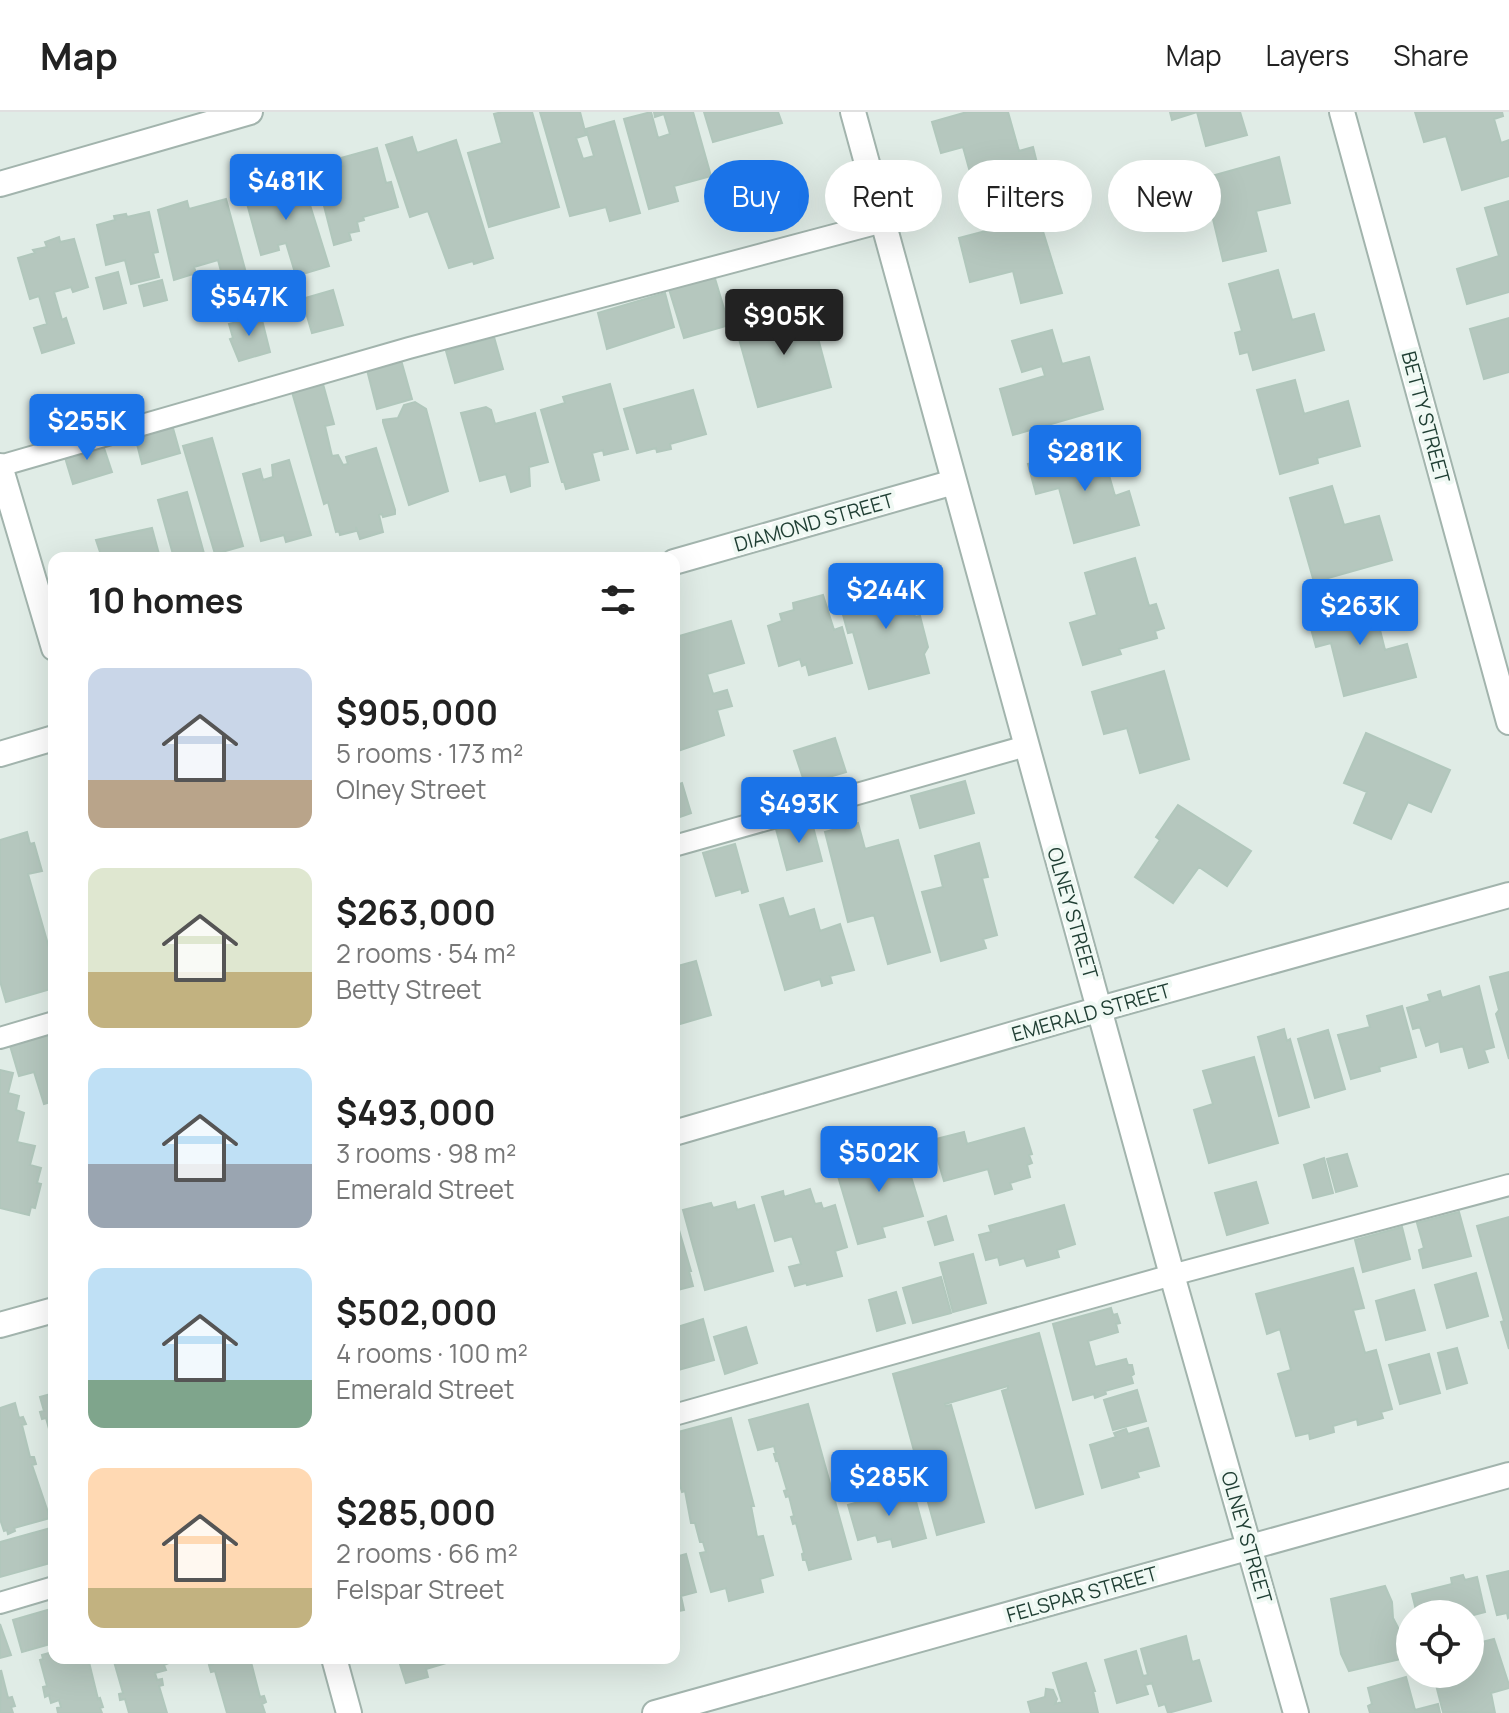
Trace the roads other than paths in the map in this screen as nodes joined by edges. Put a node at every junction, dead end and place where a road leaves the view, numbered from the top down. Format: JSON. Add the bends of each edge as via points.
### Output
{"nodes":[{"id":1,"x":250,"y":112,"type":"edge"},
{"id":2,"x":853,"y":112,"type":"edge"},
{"id":3,"x":1342,"y":112,"type":"edge"},
{"id":4,"x":866,"y":160,"type":"edge"},
{"id":5,"x":0,"y":184,"type":"edge"},
{"id":6,"x":845,"y":232,"type":"edge"},
{"id":7,"x":886,"y":232,"type":"edge"},
{"id":8,"x":0,"y":466,"type":"edge"},
{"id":9,"x":954,"y":482,"type":"junction"},
{"id":10,"x":680,"y":560,"type":"edge"},
{"id":11,"x":48,"y":628,"type":"edge"},
{"id":12,"x":1509,"y":722,"type":"edge"},
{"id":13,"x":48,"y":740,"type":"edge"},
{"id":14,"x":1026,"y":746,"type":"junction"},
{"id":15,"x":0,"y":754,"type":"edge"},
{"id":16,"x":680,"y":844,"type":"edge"},
{"id":17,"x":1509,"y":895,"type":"edge"},
{"id":18,"x":1100,"y":1009,"type":"junction"},
{"id":19,"x":48,"y":1024,"type":"edge"},
{"id":20,"x":0,"y":1038,"type":"edge"},
{"id":21,"x":680,"y":1131,"type":"edge"},
{"id":22,"x":1509,"y":1185,"type":"edge"},
{"id":23,"x":1172,"y":1275,"type":"junction"},
{"id":24,"x":48,"y":1312,"type":"edge"},
{"id":25,"x":0,"y":1325,"type":"edge"},
{"id":26,"x":680,"y":1413,"type":"edge"},
{"id":27,"x":1509,"y":1475,"type":"edge"},
{"id":28,"x":1250,"y":1547,"type":"junction"},
{"id":29,"x":48,"y":1589,"type":"edge"},
{"id":30,"x":0,"y":1603,"type":"edge"},
{"id":31,"x":336,"y":1664,"type":"edge"},
{"id":32,"x":349,"y":1713,"type":"edge"},
{"id":33,"x":655,"y":1713,"type":"edge"},
{"id":34,"x":1296,"y":1713,"type":"edge"}],
"edges":[{"from":1,"to":5,"type":"street"},
{"from":2,"to":4,"type":"street","name":"OLNEY STREET"},
{"from":3,"to":12,"type":"street","name":"BETTY STREET"},
{"from":6,"to":8,"type":"lane","via":[[425,344]]},
{"from":7,"to":9,"type":"street","name":"OLNEY STREET"},
{"from":8,"to":11,"type":"street"},
{"from":9,"to":10,"type":"street","name":"DIAMOND STREET"},
{"from":9,"to":14,"type":"street","name":"OLNEY STREET"},
{"from":13,"to":15,"type":"street"},
{"from":14,"to":16,"type":"lane"},
{"from":14,"to":18,"type":"street","name":"OLNEY STREET"},
{"from":17,"to":18,"type":"street","name":"EMERALD STREET"},
{"from":18,"to":21,"type":"street","name":"EMERALD STREET"},
{"from":18,"to":23,"type":"street","name":"OLNEY STREET"},
{"from":19,"to":20,"type":"lane"},
{"from":22,"to":23,"type":"lane"},
{"from":23,"to":26,"type":"lane"},
{"from":23,"to":28,"type":"street","name":"OLNEY STREET"},
{"from":24,"to":25,"type":"street"},
{"from":27,"to":28,"type":"street","name":"FELSPAR STREET"},
{"from":28,"to":33,"type":"street","name":"FELSPAR STREET"},
{"from":28,"to":34,"type":"street","name":"OLNEY STREET"},
{"from":29,"to":30,"type":"lane"},
{"from":31,"to":32,"type":"street"}]}
